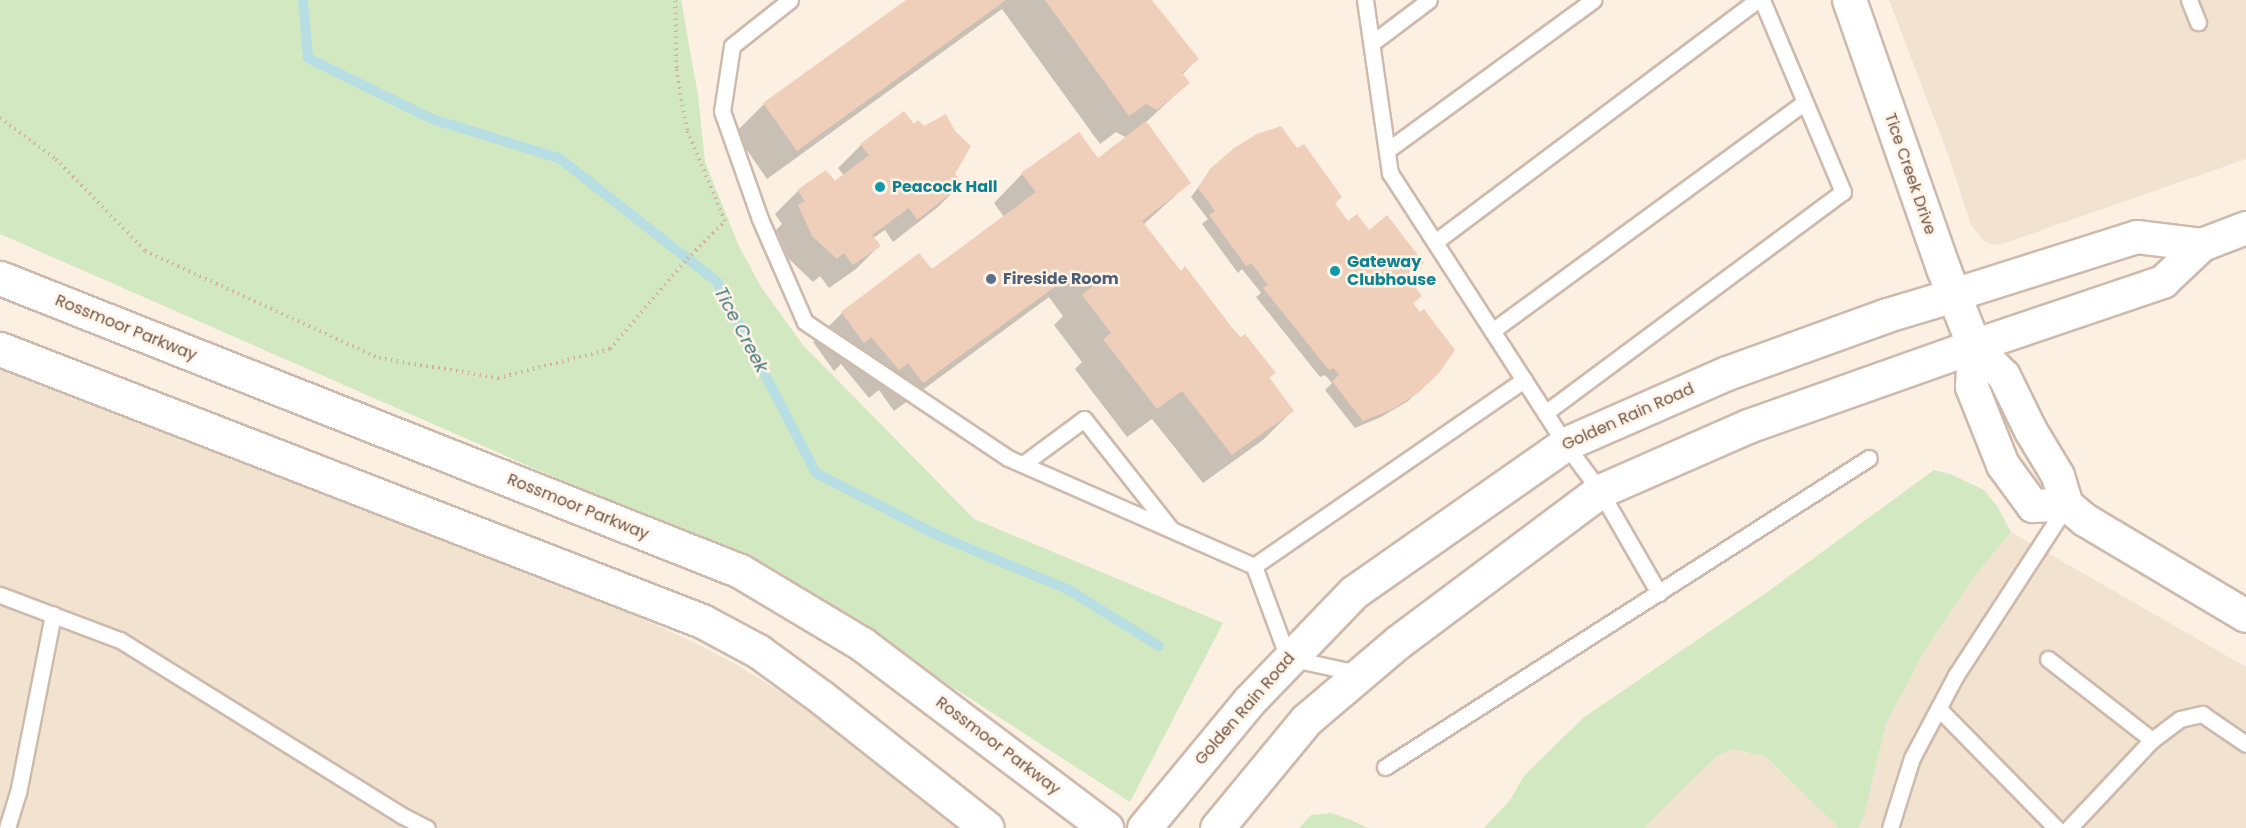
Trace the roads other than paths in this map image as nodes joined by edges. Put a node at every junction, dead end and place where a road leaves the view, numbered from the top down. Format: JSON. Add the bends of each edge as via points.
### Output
{"nodes":[{"id":1,"x":790,"y":0,"type":"edge"},
{"id":2,"x":1365,"y":0,"type":"edge"},
{"id":3,"x":1429,"y":0,"type":"edge"},
{"id":4,"x":1593,"y":0,"type":"edge"},
{"id":5,"x":1756,"y":0,"type":"edge"},
{"id":6,"x":1762,"y":0,"type":"edge"},
{"id":7,"x":1848,"y":0,"type":"edge"},
{"id":8,"x":2189,"y":0,"type":"edge"},
{"id":9,"x":2198,"y":22,"type":"dead end"},
{"id":10,"x":1372,"y":42,"type":"junction"},
{"id":11,"x":1804,"y":103,"type":"junction"},
{"id":12,"x":1389,"y":149,"type":"junction"},
{"id":13,"x":2246,"y":228,"type":"edge"},
{"id":14,"x":1435,"y":242,"type":"junction"},
{"id":15,"x":2202,"y":245,"type":"junction"},
{"id":16,"x":0,"y":278,"type":"edge"},
{"id":17,"x":1954,"y":295,"type":"junction"},
{"id":18,"x":1492,"y":331,"type":"junction"},
{"id":19,"x":1974,"y":346,"type":"junction"},
{"id":20,"x":0,"y":349,"type":"edge"},
{"id":21,"x":1524,"y":380,"type":"junction"},
{"id":22,"x":1545,"y":413,"type":"junction"},
{"id":23,"x":1565,"y":444,"type":"junction"},
{"id":24,"x":1869,"y":458,"type":"dead end"},
{"id":25,"x":1023,"y":464,"type":"junction"},
{"id":26,"x":1600,"y":491,"type":"junction"},
{"id":27,"x":2067,"y":505,"type":"junction"},
{"id":28,"x":1172,"y":530,"type":"junction"},
{"id":29,"x":1254,"y":566,"type":"junction"},
{"id":30,"x":1659,"y":593,"type":"junction"},
{"id":31,"x":0,"y":596,"type":"edge"},
{"id":32,"x":53,"y":614,"type":"junction"},
{"id":33,"x":2246,"y":616,"type":"edge"},
{"id":34,"x":1288,"y":658,"type":"junction"},
{"id":35,"x":2048,"y":658,"type":"dead end"},
{"id":36,"x":1360,"y":674,"type":"junction"},
{"id":37,"x":1938,"y":709,"type":"junction"},
{"id":38,"x":2152,"y":740,"type":"junction"},
{"id":39,"x":2246,"y":744,"type":"edge"},
{"id":40,"x":1385,"y":767,"type":"dead end"},
{"id":41,"x":1252,"y":785,"type":"junction"},
{"id":42,"x":7,"y":828,"type":"edge"},
{"id":43,"x":427,"y":828,"type":"edge"},
{"id":44,"x":987,"y":828,"type":"edge"},
{"id":45,"x":1106,"y":828,"type":"edge"},
{"id":46,"x":1144,"y":828,"type":"edge"},
{"id":47,"x":1217,"y":828,"type":"edge"},
{"id":48,"x":1240,"y":828,"type":"edge"},
{"id":49,"x":1890,"y":828,"type":"edge"},
{"id":50,"x":2056,"y":828,"type":"edge"},
{"id":51,"x":2069,"y":828,"type":"edge"}],
"edges":[{"from":1,"to":25,"type":"lane","via":[[732,46],[722,111],[760,219],[805,322],[1008,458]]},
{"from":2,"to":10,"type":"lane"},
{"from":3,"to":10,"type":"lane"},
{"from":4,"to":12,"type":"lane"},
{"from":5,"to":14,"type":"lane"},
{"from":6,"to":11,"type":"lane"},
{"from":7,"to":17,"type":"street","name":"Tice Creek Drive"},
{"from":8,"to":9,"type":"lane"},
{"from":10,"to":12,"type":"lane"},
{"from":11,"to":18,"type":"lane"},
{"from":11,"to":22,"type":"lane","via":[[1843,192]]},
{"from":12,"to":14,"type":"lane","via":[[1390,173]]},
{"from":13,"to":15,"type":"street","name":"Golden Rain Road"},
{"from":14,"to":18,"type":"lane"},
{"from":15,"to":17,"type":"street","name":"Golden Rain Road","via":[[2137,237]]},
{"from":15,"to":19,"type":"street","name":"Golden Rain Road","via":[[2163,282]]},
{"from":16,"to":45,"type":"street","name":"Rossmoor Parkway","via":[[740,571],[862,644]]},
{"from":17,"to":19,"type":"street","name":"Tice Creek Drive"},
{"from":17,"to":23,"type":"street","name":"Golden Rain Road","via":[[1727,373]]},
{"from":18,"to":21,"type":"lane"},
{"from":19,"to":26,"type":"street","name":"Golden Rain Road","via":[[1748,426]]},
{"from":19,"to":27,"type":"street","name":"Tice Creek Drive","via":[[2004,376],[2058,476]]},
{"from":19,"to":27,"type":"street","name":"Tice Creek Drive","via":[[1972,387],[2003,465],[2033,506]]},
{"from":20,"to":44,"type":"street","via":[[702,621],[758,651]]},
{"from":21,"to":22,"type":"lane"},
{"from":21,"to":29,"type":"lane"},
{"from":22,"to":23,"type":"lane"},
{"from":23,"to":26,"type":"lane"},
{"from":23,"to":34,"type":"street","name":"Golden Rain Road","via":[[1354,592]]},
{"from":24,"to":30,"type":"lane"},
{"from":25,"to":28,"type":"lane"},
{"from":25,"to":28,"type":"lane","via":[[1084,419]]},
{"from":26,"to":30,"type":"lane"},
{"from":26,"to":36,"type":"street","name":"Golden Rain Road"},
{"from":27,"to":33,"type":"street","via":[[2085,520]]},
{"from":27,"to":37,"type":"lane"},
{"from":28,"to":29,"type":"lane"},
{"from":29,"to":34,"type":"lane"},
{"from":30,"to":40,"type":"lane"},
{"from":31,"to":32,"type":"lane"},
{"from":32,"to":42,"type":"lane","via":[[18,793]]},
{"from":32,"to":43,"type":"lane","via":[[120,640]]},
{"from":34,"to":36,"type":"lane"},
{"from":34,"to":46,"type":"street","name":"Golden Rain Road"},
{"from":35,"to":38,"type":"lane"},
{"from":36,"to":41,"type":"street","name":"Golden Rain Road","via":[[1306,720]]},
{"from":37,"to":49,"type":"lane","via":[[1912,758]]},
{"from":37,"to":50,"type":"lane"},
{"from":38,"to":39,"type":"lane","via":[[2180,719],[2202,714]]},
{"from":38,"to":51,"type":"lane"},
{"from":41,"to":47,"type":"street","name":"Golden Rain Road"},
{"from":41,"to":48,"type":"street"}]}
